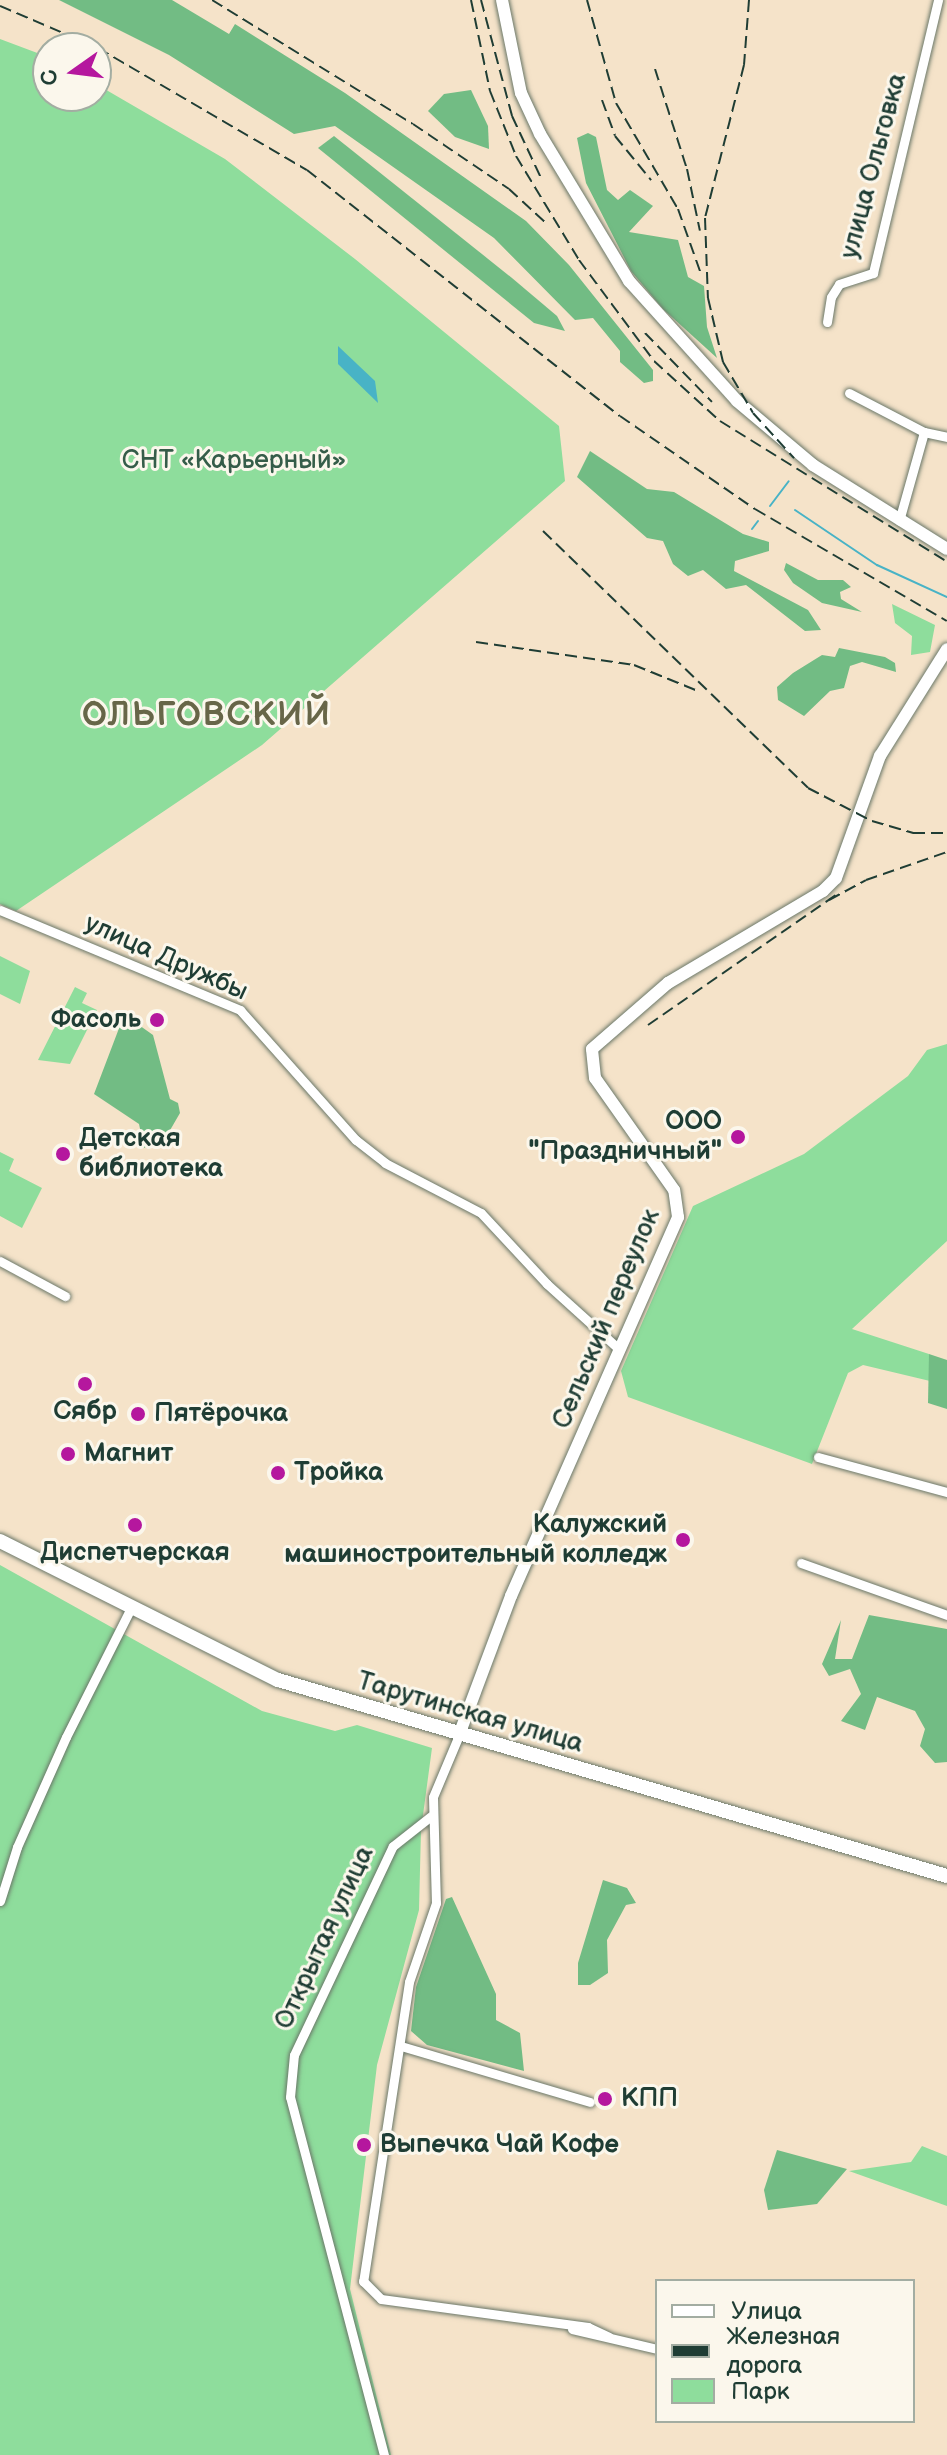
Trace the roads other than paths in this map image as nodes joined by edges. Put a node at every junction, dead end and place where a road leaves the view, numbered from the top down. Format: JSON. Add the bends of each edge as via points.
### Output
{"nodes":[{"id":1,"x":502,"y":0,"type":"edge"},
{"id":2,"x":938,"y":0,"type":"edge"},
{"id":3,"x":827,"y":322,"type":"dead end"},
{"id":4,"x":849,"y":393,"type":"dead end"},
{"id":5,"x":924,"y":432,"type":"junction"},
{"id":6,"x":947,"y":437,"type":"edge"},
{"id":7,"x":899,"y":521,"type":"junction"},
{"id":8,"x":947,"y":549,"type":"edge"},
{"id":9,"x":947,"y":649,"type":"edge"},
{"id":10,"x":0,"y":910,"type":"edge"},
{"id":11,"x":0,"y":1261,"type":"edge"},
{"id":12,"x":65,"y":1296,"type":"dead end"},
{"id":13,"x":619,"y":1349,"type":"junction"},
{"id":14,"x":818,"y":1457,"type":"dead end"},
{"id":15,"x":947,"y":1492,"type":"edge"},
{"id":16,"x":0,"y":1541,"type":"edge"},
{"id":17,"x":801,"y":1563,"type":"dead end"},
{"id":18,"x":131,"y":1608,"type":"junction"},
{"id":19,"x":947,"y":1615,"type":"edge"},
{"id":20,"x":459,"y":1735,"type":"junction"},
{"id":21,"x":431,"y":1816,"type":"junction"},
{"id":22,"x":947,"y":1876,"type":"edge"},
{"id":23,"x":0,"y":1901,"type":"edge"},
{"id":24,"x":401,"y":2046,"type":"junction"},
{"id":25,"x":590,"y":2102,"type":"dead end"},
{"id":26,"x":655,"y":2348,"type":"edge"},
{"id":27,"x":384,"y":2455,"type":"edge"}],
"edges":[{"from":1,"to":7,"type":"street","via":[[521,93],[629,281],[737,401],[813,465]]},
{"from":2,"to":3,"type":"street","name":"улица Ольговка","via":[[873,273],[839,284]]},
{"from":4,"to":5,"type":"street"},
{"from":5,"to":6,"type":"street"},
{"from":5,"to":7,"type":"street"},
{"from":7,"to":8,"type":"street"},
{"from":9,"to":13,"type":"street","name":"Сельский переулок","via":[[880,756],[836,878],[823,891],[668,983],[592,1049],[590,1064],[603,1093],[679,1204],[667,1246]]},
{"from":10,"to":13,"type":"street","name":"улица Дружбы","via":[[240,1010],[356,1140],[385,1163],[481,1213],[547,1284]]},
{"from":11,"to":12,"type":"street"},
{"from":13,"to":20,"type":"street","name":"Сельский переулок","via":[[511,1596]]},
{"from":14,"to":15,"type":"street"},
{"from":16,"to":18,"type":"main road","name":"Тарутинская улица"},
{"from":17,"to":19,"type":"street"},
{"from":18,"to":20,"type":"main road","name":"Тарутинская улица","via":[[278,1680]]},
{"from":18,"to":23,"type":"street","via":[[66,1737],[17,1847]]},
{"from":20,"to":21,"type":"street","via":[[433,1797]]},
{"from":20,"to":22,"type":"main road","name":"Тарутинская улица"},
{"from":21,"to":24,"type":"street","via":[[436,1903],[409,1982]]},
{"from":21,"to":27,"type":"street","name":"Открытая улица","via":[[393,1846],[294,2055],[290,2097]]},
{"from":24,"to":25,"type":"street"},
{"from":24,"to":26,"type":"street","via":[[363,2281],[369,2292],[381,2299],[588,2327]]}]}
